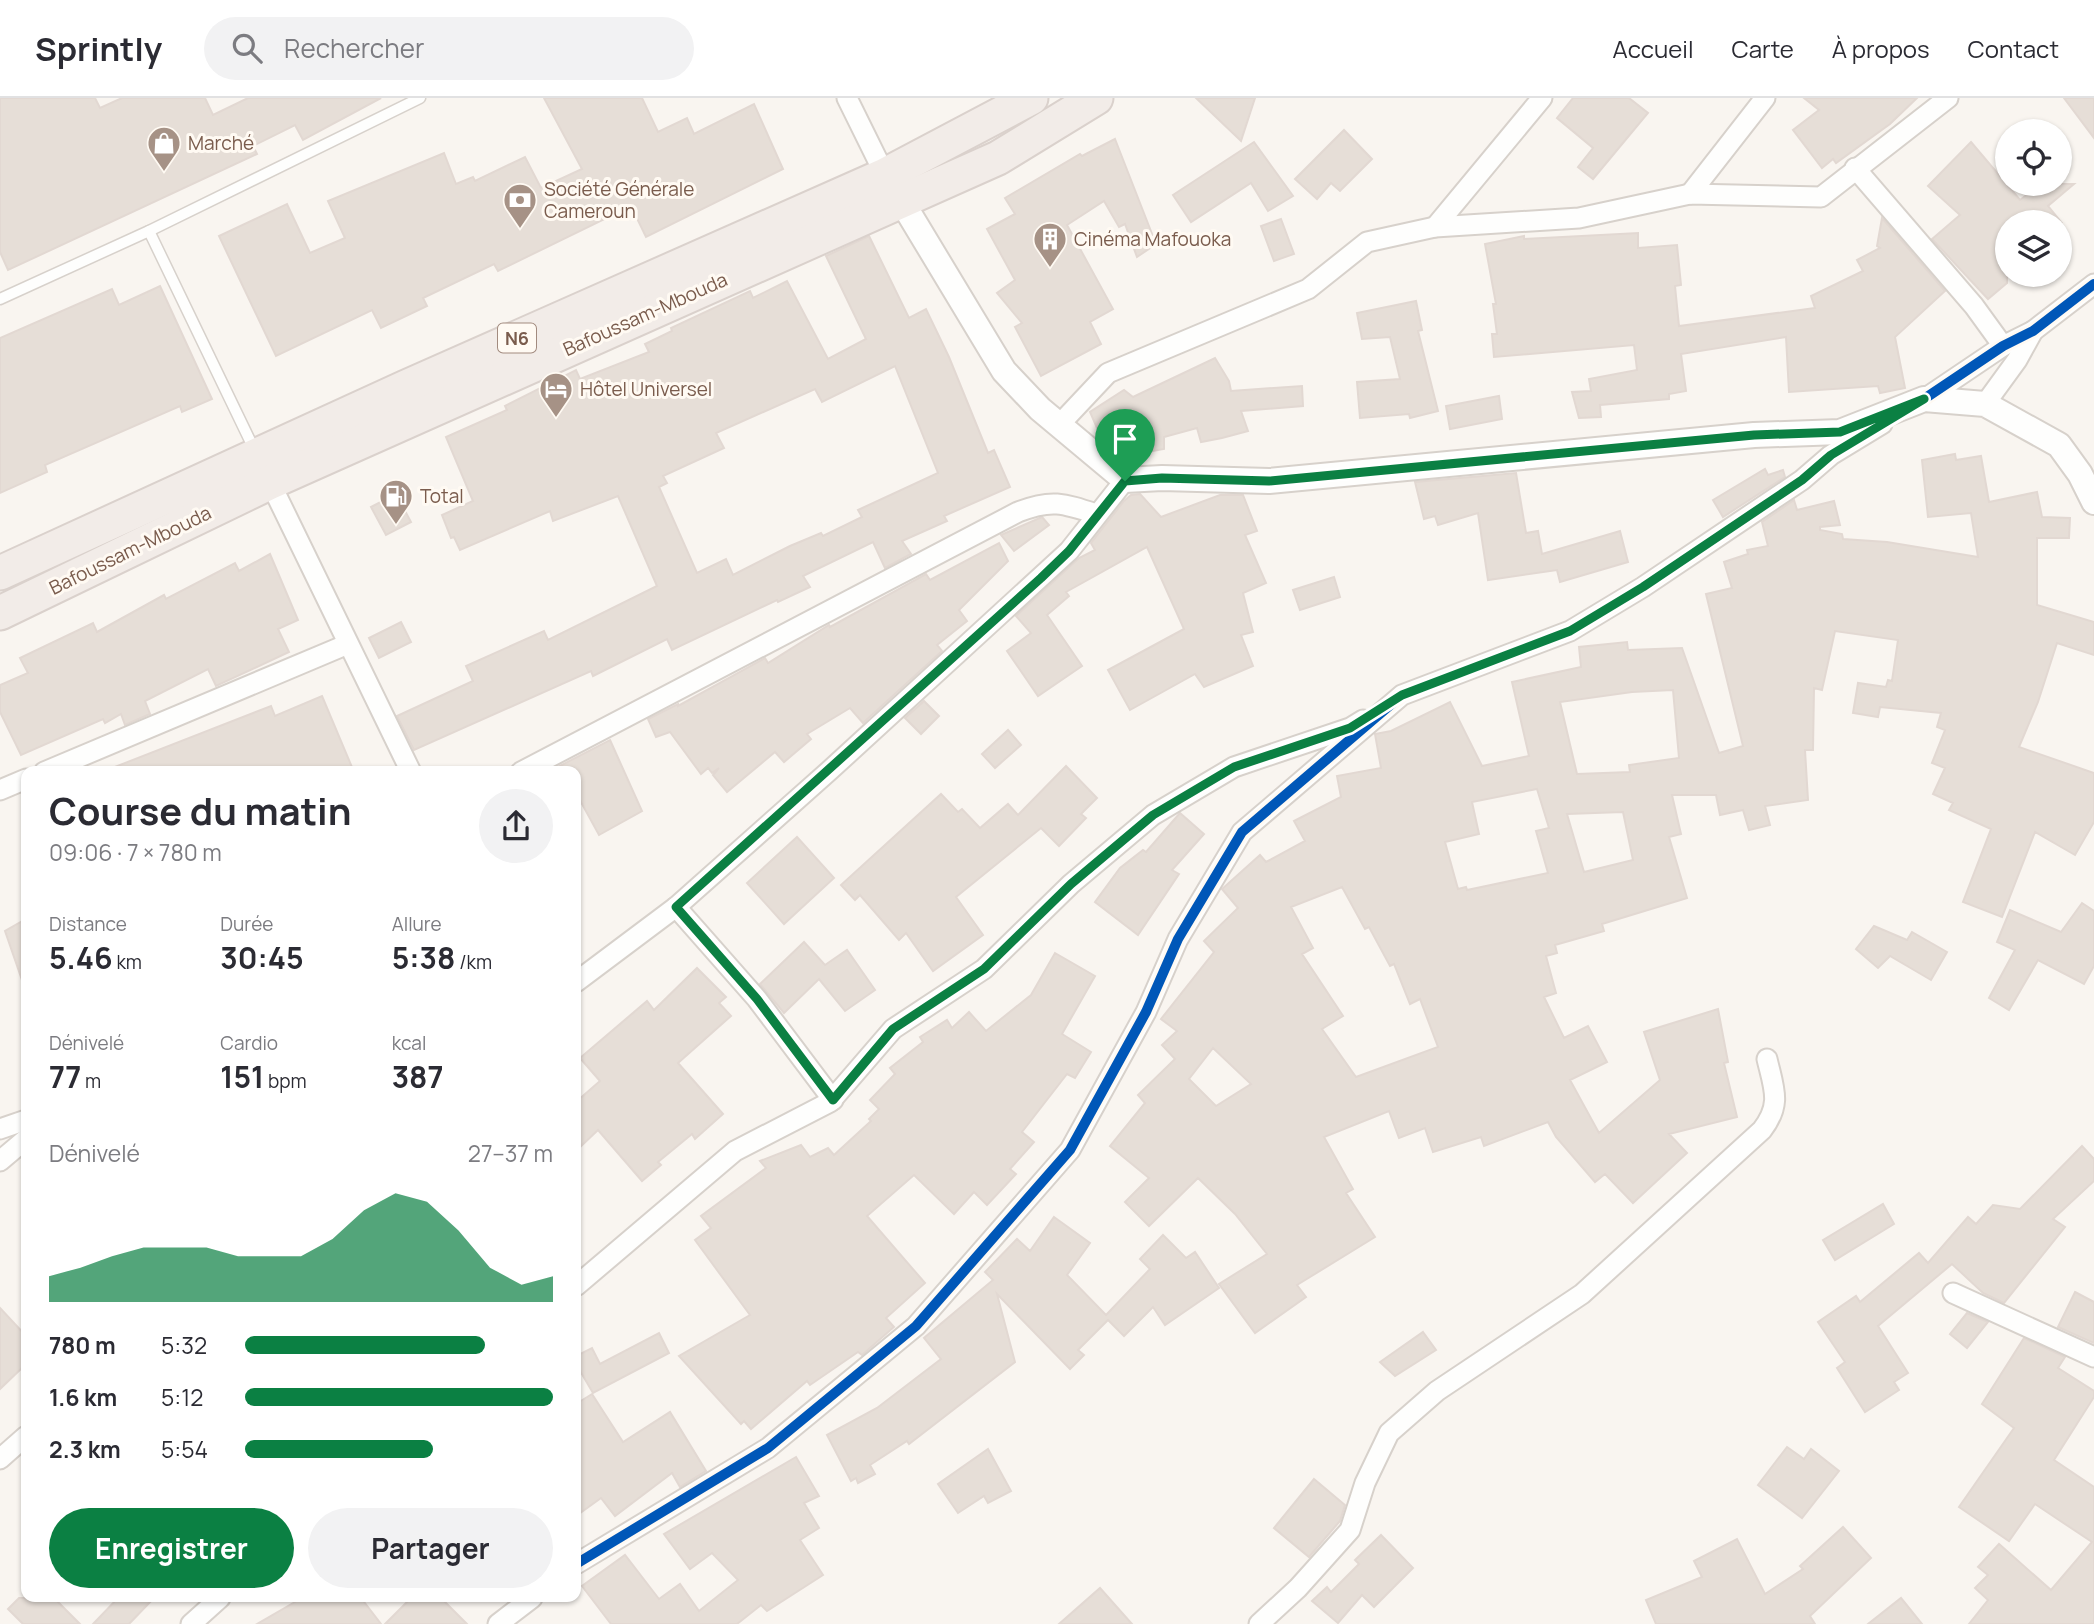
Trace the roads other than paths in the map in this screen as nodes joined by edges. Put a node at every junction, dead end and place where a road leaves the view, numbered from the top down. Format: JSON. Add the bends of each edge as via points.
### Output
{"nodes":[{"id":1,"x":420,"y":98,"type":"edge"},
{"id":2,"x":847,"y":98,"type":"edge"},
{"id":3,"x":1031,"y":98,"type":"edge"},
{"id":4,"x":1096,"y":98,"type":"edge"},
{"id":5,"x":1542,"y":98,"type":"edge"},
{"id":6,"x":1765,"y":98,"type":"edge"},
{"id":7,"x":1948,"y":98,"type":"edge"},
{"id":8,"x":1855,"y":168,"type":"junction"},
{"id":9,"x":894,"y":188,"type":"junction"},
{"id":10,"x":1690,"y":194,"type":"junction"},
{"id":11,"x":1435,"y":227,"type":"junction"},
{"id":12,"x":149,"y":231,"type":"junction"},
{"id":13,"x":2094,"y":284,"type":"edge"},
{"id":14,"x":0,"y":299,"type":"edge"},
{"id":15,"x":2033,"y":331,"type":"junction"},
{"id":16,"x":2003,"y":346,"type":"junction"},
{"id":17,"x":1924,"y":399,"type":"junction"},
{"id":18,"x":1985,"y":404,"type":"junction"},
{"id":19,"x":1060,"y":424,"type":"junction"},
{"id":20,"x":263,"y":468,"type":"junction"},
{"id":21,"x":1125,"y":481,"type":"junction"},
{"id":22,"x":2094,"y":502,"type":"edge"},
{"id":23,"x":1096,"y":514,"type":"junction"},
{"id":24,"x":0,"y":573,"type":"edge"},
{"id":25,"x":0,"y":613,"type":"edge"},
{"id":26,"x":348,"y":644,"type":"junction"},
{"id":27,"x":1402,"y":695,"type":"junction"},
{"id":28,"x":58,"y":766,"type":"edge"},
{"id":29,"x":408,"y":766,"type":"edge"},
{"id":30,"x":532,"y":766,"type":"edge"},
{"id":31,"x":21,"y":781,"type":"edge"},
{"id":32,"x":0,"y":790,"type":"edge"},
{"id":33,"x":676,"y":907,"type":"junction"},
{"id":34,"x":581,"y":978,"type":"edge"},
{"id":35,"x":1767,"y":1059,"type":"dead end"},
{"id":36,"x":833,"y":1100,"type":"junction"},
{"id":37,"x":21,"y":1122,"type":"edge"},
{"id":38,"x":0,"y":1129,"type":"edge"},
{"id":39,"x":21,"y":1143,"type":"edge"},
{"id":40,"x":0,"y":1161,"type":"edge"},
{"id":41,"x":581,"y":1282,"type":"edge"},
{"id":42,"x":1953,"y":1293,"type":"dead end"},
{"id":43,"x":2094,"y":1357,"type":"edge"},
{"id":44,"x":21,"y":1440,"type":"edge"},
{"id":45,"x":0,"y":1459,"type":"edge"},
{"id":46,"x":581,"y":1561,"type":"edge"},
{"id":47,"x":216,"y":1602,"type":"edge"},
{"id":48,"x":527,"y":1602,"type":"edge"},
{"id":49,"x":191,"y":1624,"type":"edge"},
{"id":50,"x":498,"y":1624,"type":"edge"},
{"id":51,"x":1259,"y":1624,"type":"edge"}],
"edges":[{"from":1,"to":12,"type":"lane"},
{"from":2,"to":9,"type":"street"},
{"from":3,"to":9,"type":"highway","name":"Bafoussam-Mbouda","number":"N6"},
{"from":4,"to":9,"type":"highway","name":"Bafoussam-Mbouda","number":"N6","via":[[998,158]]},
{"from":5,"to":11,"type":"street"},
{"from":6,"to":10,"type":"street"},
{"from":7,"to":8,"type":"street"},
{"from":8,"to":10,"type":"street","via":[[1821,197]]},
{"from":8,"to":16,"type":"street"},
{"from":9,"to":19,"type":"street","via":[[1004,371]]},
{"from":9,"to":20,"type":"highway","name":"Bafoussam-Mbouda","number":"N6"},
{"from":10,"to":11,"type":"street","via":[[1579,218]]},
{"from":11,"to":19,"type":"street","via":[[1367,242],[1308,289],[1108,373]]},
{"from":12,"to":14,"type":"lane"},
{"from":12,"to":20,"type":"lane"},
{"from":13,"to":15,"type":"street"},
{"from":15,"to":16,"type":"street"},
{"from":15,"to":18,"type":"street"},
{"from":16,"to":17,"type":"street"},
{"from":17,"to":18,"type":"street"},
{"from":17,"to":21,"type":"street","via":[[1840,432],[1754,435],[1269,481]]},
{"from":17,"to":27,"type":"street","via":[[1831,455],[1791,488],[1570,631]]},
{"from":18,"to":22,"type":"street","via":[[2059,445]]},
{"from":19,"to":21,"type":"street"},
{"from":20,"to":24,"type":"highway","name":"Bafoussam-Mbouda","number":"N6"},
{"from":20,"to":25,"type":"highway","name":"Bafoussam-Mbouda","number":"N6"},
{"from":20,"to":26,"type":"street"},
{"from":21,"to":23,"type":"street"},
{"from":23,"to":30,"type":"street","via":[[1044,502],[1018,512]]},
{"from":23,"to":33,"type":"street","via":[[1069,551],[1041,578]]},
{"from":26,"to":28,"type":"street"},
{"from":26,"to":29,"type":"street"},
{"from":27,"to":36,"type":"street","via":[[1350,728],[1234,767],[1153,815],[1071,884],[984,969],[893,1029]]},
{"from":27,"to":46,"type":"street","via":[[1242,832],[1178,939],[1146,1012],[1070,1150],[916,1326],[768,1448]]},
{"from":31,"to":32,"type":"street"},
{"from":33,"to":34,"type":"street"},
{"from":33,"to":36,"type":"street","via":[[757,999]]},
{"from":35,"to":51,"type":"street","via":[[1776,1098],[1773,1115],[1762,1130],[1582,1294],[1437,1391],[1389,1433],[1365,1483],[1350,1530]]},
{"from":36,"to":41,"type":"street","via":[[735,1152]]},
{"from":37,"to":38,"type":"street"},
{"from":39,"to":40,"type":"street"},
{"from":42,"to":43,"type":"street"},
{"from":44,"to":45,"type":"street"},
{"from":47,"to":49,"type":"street"},
{"from":48,"to":50,"type":"street"}]}
